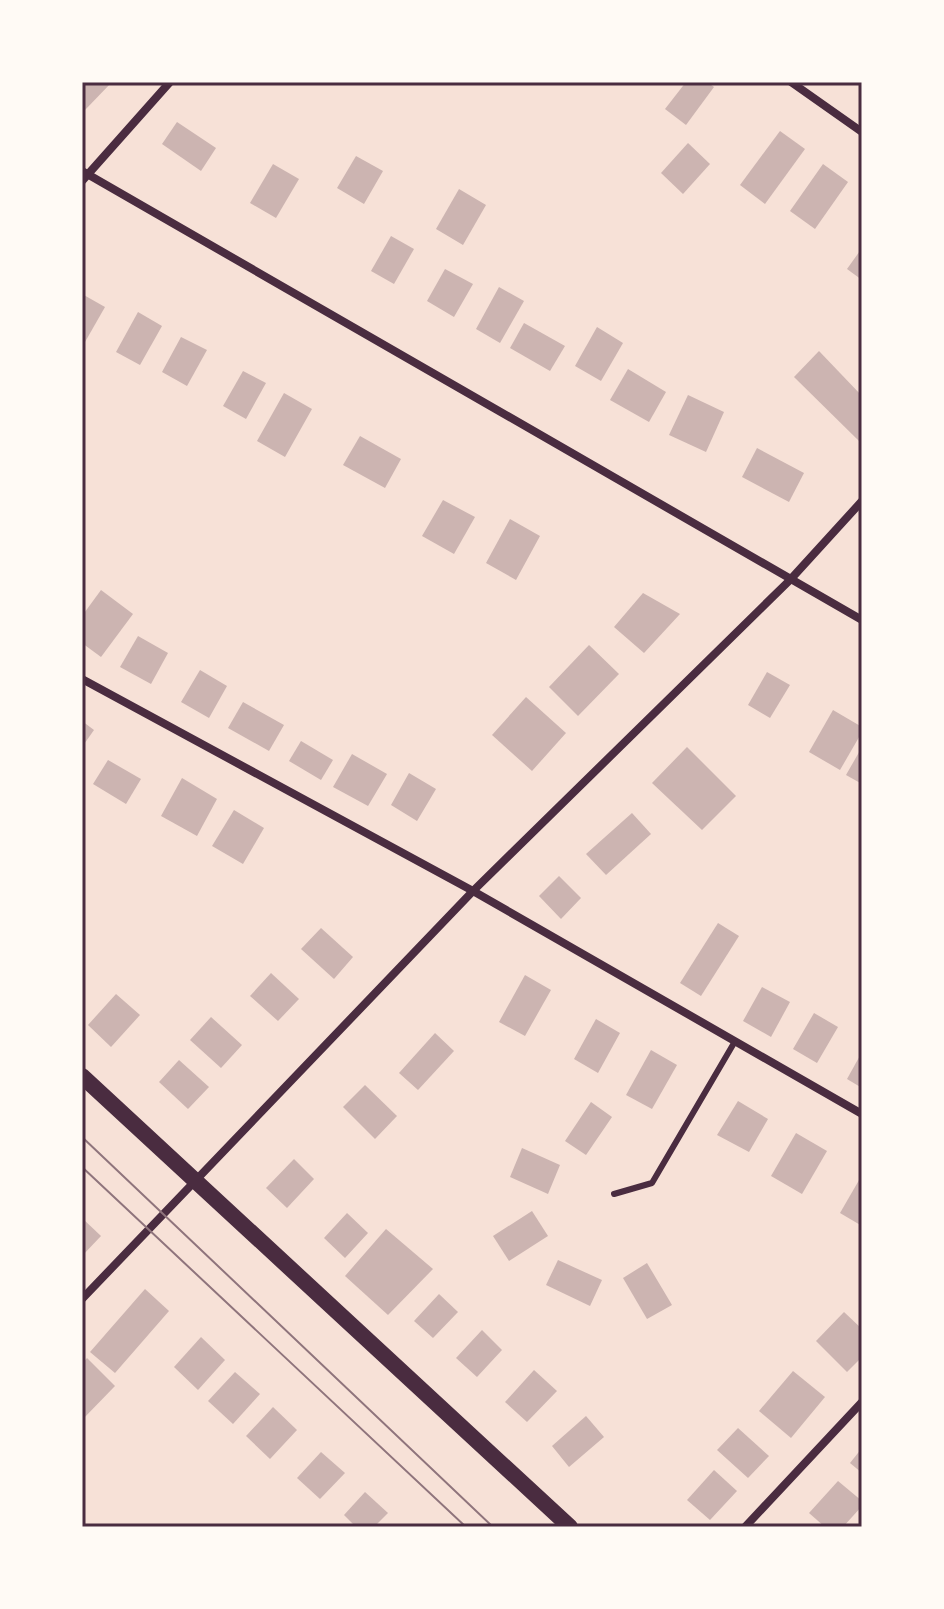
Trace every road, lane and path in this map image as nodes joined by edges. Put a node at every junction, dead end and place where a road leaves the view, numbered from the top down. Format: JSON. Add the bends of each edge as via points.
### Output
{"nodes":[{"id":1,"x":170,"y":82,"type":"edge"},
{"id":2,"x":791,"y":82,"type":"edge"},
{"id":3,"x":862,"y":132,"type":"edge"},
{"id":4,"x":84,"y":175,"type":"edge"},
{"id":5,"x":862,"y":501,"type":"edge"},
{"id":6,"x":790,"y":580,"type":"junction"},
{"id":7,"x":862,"y":620,"type":"edge"},
{"id":8,"x":82,"y":679,"type":"edge"},
{"id":9,"x":473,"y":891,"type":"junction"},
{"id":10,"x":734,"y":1043,"type":"junction"},
{"id":11,"x":82,"y":1076,"type":"edge"},
{"id":12,"x":862,"y":1114,"type":"edge"},
{"id":13,"x":196,"y":1179,"type":"junction"},
{"id":14,"x":614,"y":1194,"type":"dead end"},
{"id":15,"x":82,"y":1299,"type":"edge"},
{"id":16,"x":862,"y":1402,"type":"edge"},
{"id":17,"x":570,"y":1527,"type":"edge"},
{"id":18,"x":745,"y":1527,"type":"edge"}],
"edges":[{"from":1,"to":4,"type":"street"},
{"from":2,"to":3,"type":"street"},
{"from":4,"to":6,"type":"street"},
{"from":5,"to":6,"type":"street"},
{"from":6,"to":7,"type":"street"},
{"from":6,"to":9,"type":"street"},
{"from":8,"to":9,"type":"street"},
{"from":9,"to":10,"type":"street"},
{"from":9,"to":13,"type":"street"},
{"from":10,"to":12,"type":"street"},
{"from":10,"to":14,"type":"lane","via":[[652,1183]]},
{"from":11,"to":13,"type":"main road"},
{"from":13,"to":15,"type":"street"},
{"from":13,"to":17,"type":"main road"},
{"from":16,"to":18,"type":"street"}]}
